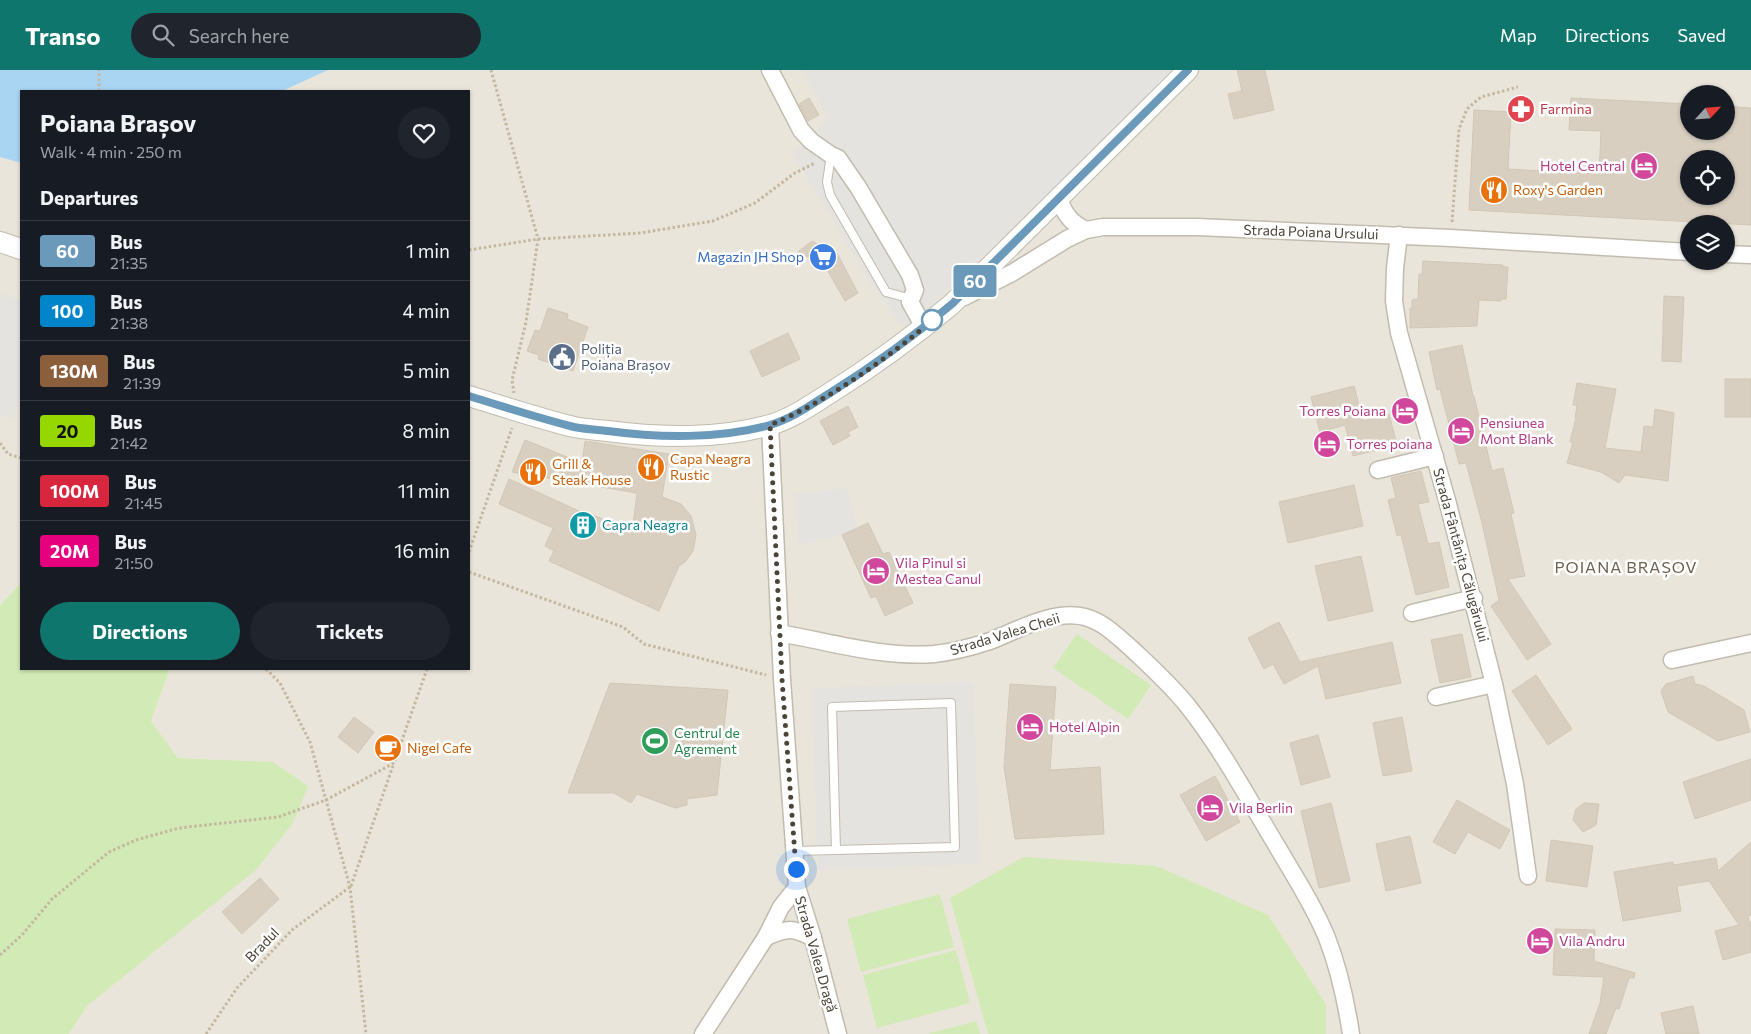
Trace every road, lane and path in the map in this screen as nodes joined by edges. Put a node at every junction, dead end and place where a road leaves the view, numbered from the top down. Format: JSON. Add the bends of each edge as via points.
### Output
{"nodes":[{"id":1,"x":99,"y":70,"type":"edge"},
{"id":2,"x":491,"y":70,"type":"edge"},
{"id":3,"x":770,"y":70,"type":"edge"},
{"id":4,"x":1188,"y":70,"type":"edge"},
{"id":5,"x":1518,"y":88,"type":"dead end"},
{"id":6,"x":99,"y":90,"type":"edge"},
{"id":7,"x":831,"y":160,"type":"junction"},
{"id":8,"x":1059,"y":198,"type":"junction"},
{"id":9,"x":1086,"y":230,"type":"junction"},
{"id":10,"x":1399,"y":236,"type":"junction"},
{"id":11,"x":1451,"y":238,"type":"junction"},
{"id":12,"x":538,"y":239,"type":"junction"},
{"id":13,"x":0,"y":242,"type":"edge"},
{"id":14,"x":20,"y":249,"type":"edge"},
{"id":15,"x":470,"y":250,"type":"edge"},
{"id":16,"x":1680,"y":251,"type":"edge"},
{"id":17,"x":1735,"y":254,"type":"edge"},
{"id":18,"x":1751,"y":255,"type":"edge"},
{"id":19,"x":909,"y":300,"type":"junction"},
{"id":20,"x":952,"y":304,"type":"junction"},
{"id":21,"x":924,"y":327,"type":"junction"},
{"id":22,"x":470,"y":396,"type":"edge"},
{"id":23,"x":517,"y":412,"type":"junction"},
{"id":24,"x":770,"y":425,"type":"junction"},
{"id":25,"x":0,"y":442,"type":"edge"},
{"id":26,"x":1434,"y":456,"type":"junction"},
{"id":27,"x":20,"y":458,"type":"edge"},
{"id":28,"x":1378,"y":470,"type":"dead end"},
{"id":29,"x":470,"y":549,"type":"edge"},
{"id":30,"x":470,"y":572,"type":"edge"},
{"id":31,"x":1474,"y":598,"type":"junction"},
{"id":32,"x":1412,"y":613,"type":"dead end"},
{"id":33,"x":780,"y":633,"type":"junction"},
{"id":34,"x":1751,"y":642,"type":"edge"},
{"id":35,"x":1672,"y":660,"type":"dead end"},
{"id":36,"x":267,"y":670,"type":"edge"},
{"id":37,"x":428,"y":670,"type":"edge"},
{"id":38,"x":782,"y":679,"type":"junction"},
{"id":39,"x":1494,"y":684,"type":"junction"},
{"id":40,"x":1436,"y":698,"type":"dead end"},
{"id":41,"x":394,"y":763,"type":"junction"},
{"id":42,"x":326,"y":800,"type":"junction"},
{"id":43,"x":836,"y":850,"type":"junction"},
{"id":44,"x":794,"y":851,"type":"junction"},
{"id":45,"x":1528,"y":876,"type":"dead end"},
{"id":46,"x":350,"y":887,"type":"junction"},
{"id":47,"x":797,"y":887,"type":"junction"},
{"id":48,"x":766,"y":937,"type":"junction"},
{"id":49,"x":813,"y":938,"type":"junction"},
{"id":50,"x":0,"y":954,"type":"edge"},
{"id":51,"x":206,"y":1034,"type":"edge"},
{"id":52,"x":366,"y":1034,"type":"edge"},
{"id":53,"x":703,"y":1034,"type":"edge"},
{"id":54,"x":838,"y":1034,"type":"edge"},
{"id":55,"x":1351,"y":1034,"type":"edge"}],
"edges":[{"from":1,"to":6,"type":"path"},
{"from":2,"to":12,"type":"path"},
{"from":3,"to":7,"type":"street","via":[[801,130]]},
{"from":4,"to":8,"type":"street"},
{"from":5,"to":11,"type":"path","via":[[1481,97],[1467,109],[1459,129]]},
{"from":7,"to":12,"type":"path","via":[[796,173],[755,203],[713,221],[640,233]]},
{"from":7,"to":19,"type":"lane","via":[[827,182],[830,195],[886,292]]},
{"from":7,"to":19,"type":"street","via":[[838,158],[858,187],[910,275],[915,290]]},
{"from":8,"to":9,"type":"street","via":[[1069,219]]},
{"from":8,"to":20,"type":"street"},
{"from":9,"to":10,"type":"street","name":"Strada Poiana Ursului","via":[[1103,227],[1198,227]]},
{"from":9,"to":20,"type":"street","name":"Strada Poiana Ursului"},
{"from":10,"to":11,"type":"street","name":"Strada Poiana Ursului"},
{"from":10,"to":26,"type":"street","name":"Strada Fântânița Călugărului","via":[[1394,302],[1399,333]]},
{"from":11,"to":16,"type":"street","name":"Strada Poiana Ursului"},
{"from":12,"to":15,"type":"path"},
{"from":12,"to":23,"type":"path","via":[[526,322],[512,380]]},
{"from":13,"to":14,"type":"street"},
{"from":17,"to":18,"type":"street"},
{"from":19,"to":21,"type":"street"},
{"from":20,"to":21,"type":"street"},
{"from":21,"to":24,"type":"street","via":[[827,395]]},
{"from":22,"to":23,"type":"street"},
{"from":23,"to":24,"type":"street","via":[[576,427],[669,436],[712,434]]},
{"from":23,"to":29,"type":"path"},
{"from":24,"to":33,"type":"street","name":"Strada Valea Dragă"},
{"from":25,"to":27,"type":"path","via":[[8,454]]},
{"from":26,"to":28,"type":"street"},
{"from":26,"to":31,"type":"street","name":"Strada Fântânița Călugărului"},
{"from":30,"to":38,"type":"path","via":[[624,628],[644,644]]},
{"from":31,"to":32,"type":"street"},
{"from":31,"to":39,"type":"street","name":"Strada Fântânița Călugărului"},
{"from":33,"to":38,"type":"street","name":"Strada Valea Dragă"},
{"from":33,"to":55,"type":"street","name":"Strada Valea Cheii","via":[[904,655],[959,650],[1068,616],[1084,617],[1102,624],[1153,668],[1187,705],[1246,793],[1326,937],[1346,1001]]},
{"from":34,"to":35,"type":"street"},
{"from":36,"to":42,"type":"path","via":[[280,683],[310,742]]},
{"from":37,"to":41,"type":"path"},
{"from":38,"to":44,"type":"street","name":"Strada Valea Dragă"},
{"from":39,"to":40,"type":"street"},
{"from":39,"to":45,"type":"street","name":"Strada Fântânița Călugărului","via":[[1515,784]]},
{"from":41,"to":42,"type":"path"},
{"from":41,"to":46,"type":"path"},
{"from":42,"to":46,"type":"path"},
{"from":42,"to":50,"type":"path","via":[[278,817],[179,828],[136,840],[109,852],[52,899],[22,935]]},
{"from":43,"to":43,"type":"lane","via":[[955,847],[951,703],[832,707]]},
{"from":43,"to":44,"type":"lane"},
{"from":44,"to":47,"type":"street","name":"Strada Valea Dragă"},
{"from":46,"to":51,"type":"path","name":"Bradul","via":[[292,930],[238,988]]},
{"from":46,"to":52,"type":"path"},
{"from":47,"to":48,"type":"street","via":[[782,906]]},
{"from":47,"to":49,"type":"street","name":"Strada Valea Dragă"},
{"from":48,"to":49,"type":"street","via":[[798,930]]},
{"from":48,"to":53,"type":"street"},
{"from":49,"to":54,"type":"street","name":"Strada Valea Dragă"}]}
